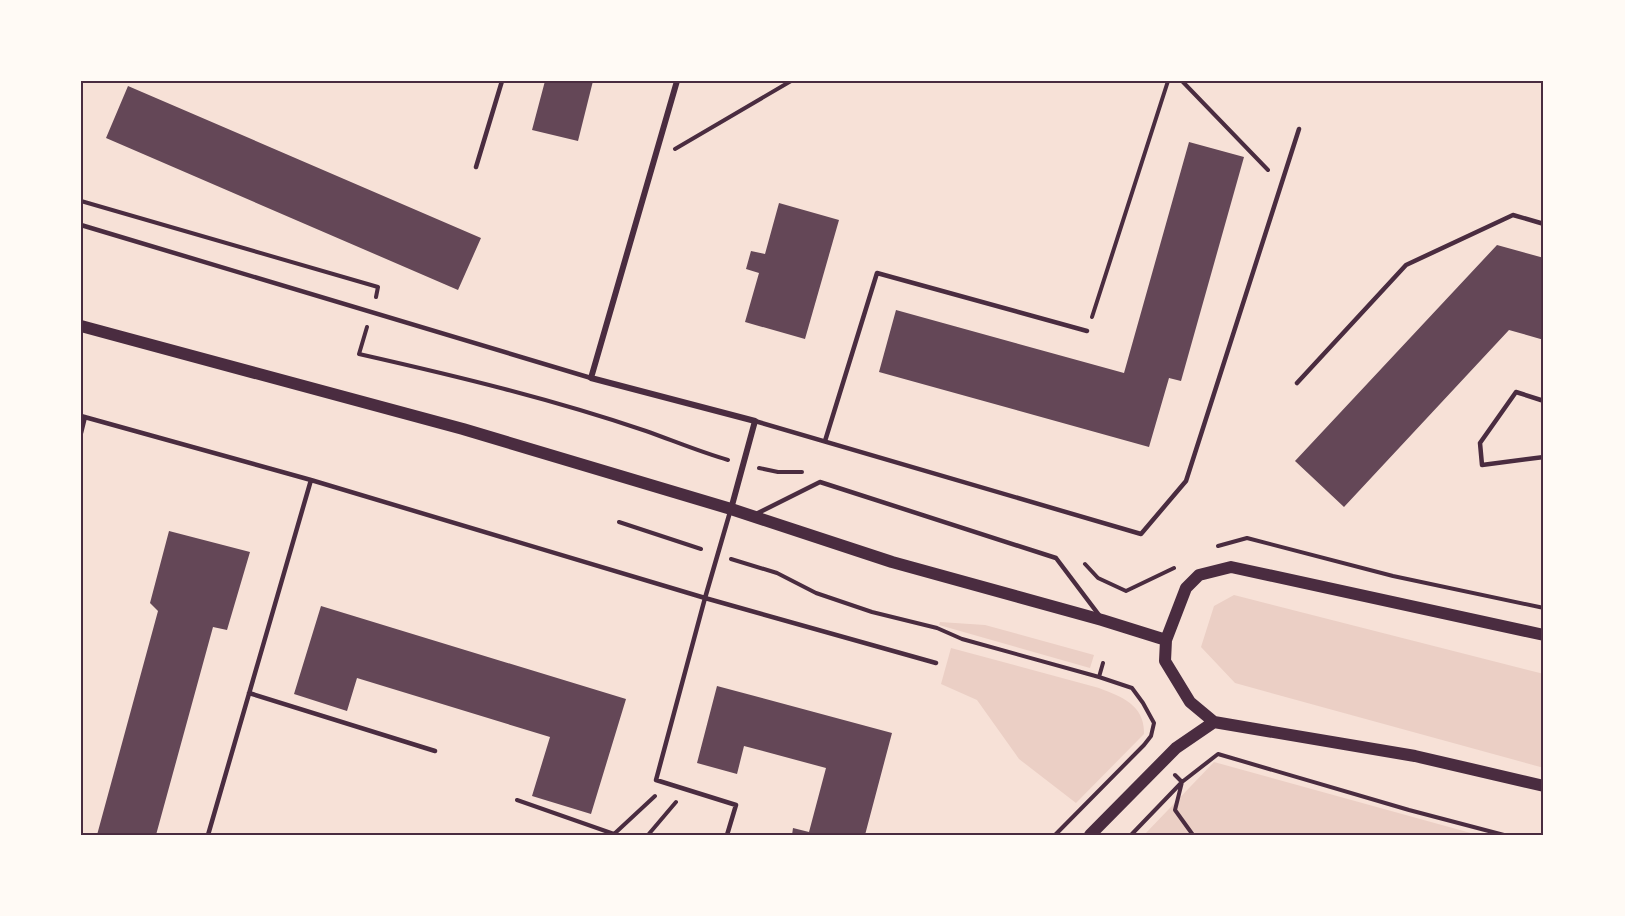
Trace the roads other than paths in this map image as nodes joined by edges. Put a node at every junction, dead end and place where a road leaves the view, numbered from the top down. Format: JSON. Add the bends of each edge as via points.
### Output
{"nodes":[{"id":1,"x":502,"y":81,"type":"edge"},
{"id":2,"x":677,"y":81,"type":"edge"},
{"id":3,"x":1299,"y":129,"type":"dead end"},
{"id":4,"x":476,"y":167,"type":"dead end"},
{"id":5,"x":1544,"y":224,"type":"edge"},
{"id":6,"x":81,"y":225,"type":"edge"},
{"id":7,"x":81,"y":326,"type":"edge"},
{"id":8,"x":1088,"y":331,"type":"road end"},
{"id":9,"x":591,"y":378,"type":"junction"},
{"id":10,"x":1298,"y":383,"type":"dead end"},
{"id":11,"x":1544,"y":401,"type":"edge"},
{"id":12,"x":83,"y":417,"type":"edge"},
{"id":13,"x":755,"y":421,"type":"junction"},
{"id":14,"x":81,"y":433,"type":"edge"},
{"id":15,"x":825,"y":441,"type":"junction"},
{"id":16,"x":1544,"y":457,"type":"edge"},
{"id":17,"x":311,"y":480,"type":"junction"},
{"id":18,"x":731,"y":509,"type":"junction"},
{"id":19,"x":751,"y":516,"type":"junction"},
{"id":20,"x":705,"y":598,"type":"junction"},
{"id":21,"x":1102,"y":620,"type":"junction"},
{"id":22,"x":1544,"y":635,"type":"edge"},
{"id":23,"x":1166,"y":640,"type":"junction"},
{"id":24,"x":936,"y":663,"type":"dead end"},
{"id":25,"x":249,"y":693,"type":"junction"},
{"id":26,"x":1214,"y":722,"type":"junction"},
{"id":27,"x":435,"y":751,"type":"dead end"},
{"id":28,"x":1544,"y":786,"type":"edge"},
{"id":29,"x":208,"y":835,"type":"edge"},
{"id":30,"x":727,"y":835,"type":"edge"},
{"id":31,"x":1090,"y":835,"type":"edge"}],
"edges":[{"from":1,"to":4,"type":"lane"},
{"from":2,"to":9,"type":"street"},
{"from":3,"to":15,"type":"lane","via":[[1186,481],[1141,534]]},
{"from":5,"to":10,"type":"lane","via":[[1513,215],[1406,265]]},
{"from":6,"to":9,"type":"lane"},
{"from":7,"to":18,"type":"main road","via":[[463,429]]},
{"from":8,"to":15,"type":"lane","via":[[877,273]]},
{"from":9,"to":13,"type":"street"},
{"from":11,"to":16,"type":"lane","via":[[1516,392],[1480,443],[1482,465]]},
{"from":12,"to":14,"type":"lane"},
{"from":12,"to":17,"type":"lane"},
{"from":13,"to":15,"type":"lane"},
{"from":13,"to":18,"type":"street"},
{"from":17,"to":20,"type":"lane"},
{"from":17,"to":25,"type":"lane"},
{"from":18,"to":19,"type":"main road"},
{"from":18,"to":20,"type":"lane"},
{"from":19,"to":21,"type":"main road","via":[[892,562]]},
{"from":19,"to":21,"type":"lane","via":[[820,482],[1056,558]]},
{"from":20,"to":24,"type":"lane"},
{"from":20,"to":30,"type":"lane","via":[[656,780],[736,805]]},
{"from":21,"to":23,"type":"main road"},
{"from":22,"to":23,"type":"main road","via":[[1231,567],[1199,575],[1186,588]]},
{"from":23,"to":26,"type":"main road","via":[[1165,661],[1190,702]]},
{"from":25,"to":27,"type":"lane"},
{"from":25,"to":29,"type":"lane"},
{"from":26,"to":28,"type":"main road","via":[[1415,756]]},
{"from":26,"to":31,"type":"main road","via":[[1176,748]]}]}
